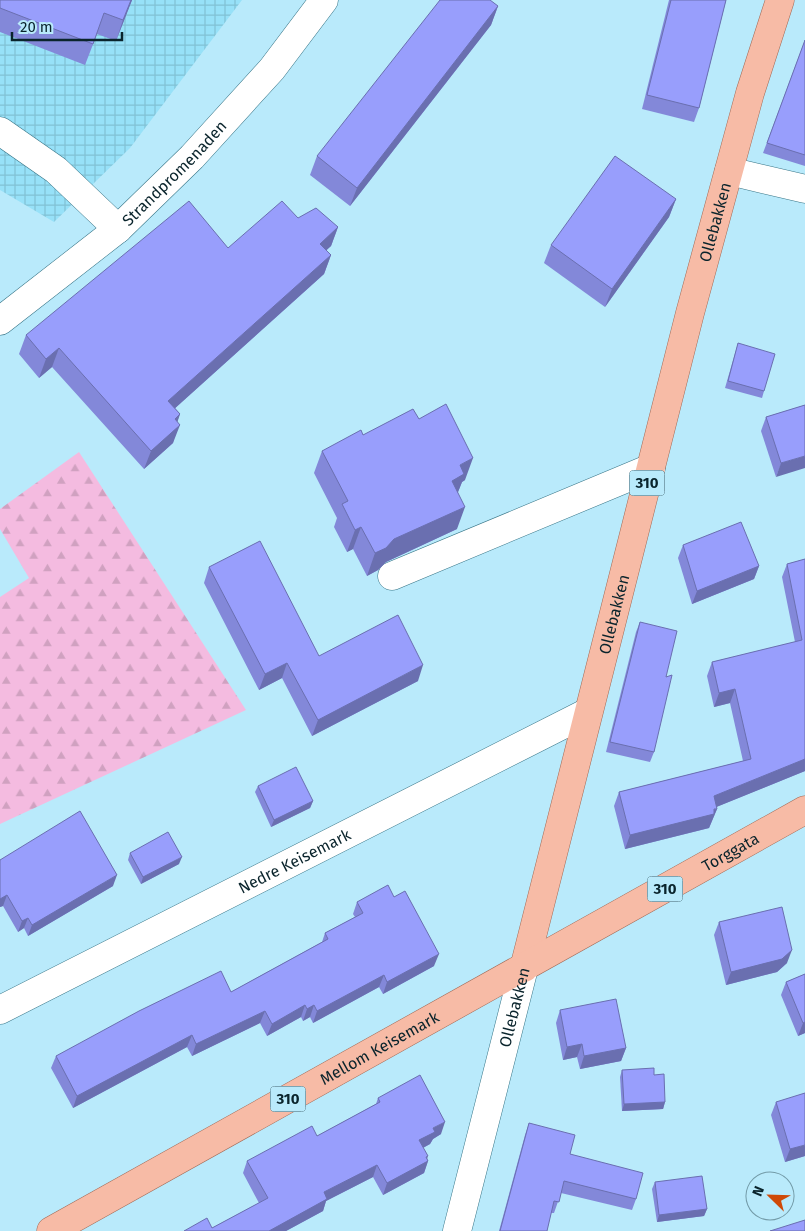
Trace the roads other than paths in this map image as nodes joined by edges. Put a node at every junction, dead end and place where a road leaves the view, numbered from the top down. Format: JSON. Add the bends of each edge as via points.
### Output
{"nodes":[{"id":1,"x":324,"y":0,"type":"edge"},
{"id":2,"x":780,"y":0,"type":"edge"},
{"id":3,"x":0,"y":131,"type":"edge"},
{"id":4,"x":729,"y":171,"type":"junction"},
{"id":5,"x":805,"y":190,"type":"edge"},
{"id":6,"x":118,"y":229,"type":"junction"},
{"id":7,"x":0,"y":321,"type":"edge"},
{"id":8,"x":651,"y":468,"type":"junction"},
{"id":9,"x":392,"y":576,"type":"dead end"},
{"id":10,"x":588,"y":712,"type":"junction"},
{"id":11,"x":805,"y":810,"type":"edge"},
{"id":12,"x":524,"y":968,"type":"junction"},
{"id":13,"x":0,"y":1010,"type":"edge"},
{"id":14,"x":51,"y":1231,"type":"edge"},
{"id":15,"x":457,"y":1231,"type":"edge"}],
"edges":[{"from":1,"to":6,"type":"street","name":"Strandpromenaden","via":[[266,76],[192,157]]},
{"from":2,"to":4,"type":"main road","name":"Ollebakken","number":"310"},
{"from":3,"to":6,"type":"street","via":[[56,170]]},
{"from":4,"to":5,"type":"street"},
{"from":4,"to":8,"type":"main road","name":"Ollebakken","number":"310"},
{"from":6,"to":7,"type":"street","name":"Strandpromenaden"},
{"from":8,"to":9,"type":"street"},
{"from":8,"to":10,"type":"main road","name":"Ollebakken","number":"310"},
{"from":10,"to":12,"type":"main road","name":"Ollebakken","number":"310"},
{"from":10,"to":13,"type":"street","name":"Nedre Keisemark"},
{"from":11,"to":12,"type":"main road","name":"Torggata","number":"310"},
{"from":12,"to":14,"type":"main road","name":"Mellom Keisemark","number":"310"},
{"from":12,"to":15,"type":"street","name":"Ollebakken"}]}
